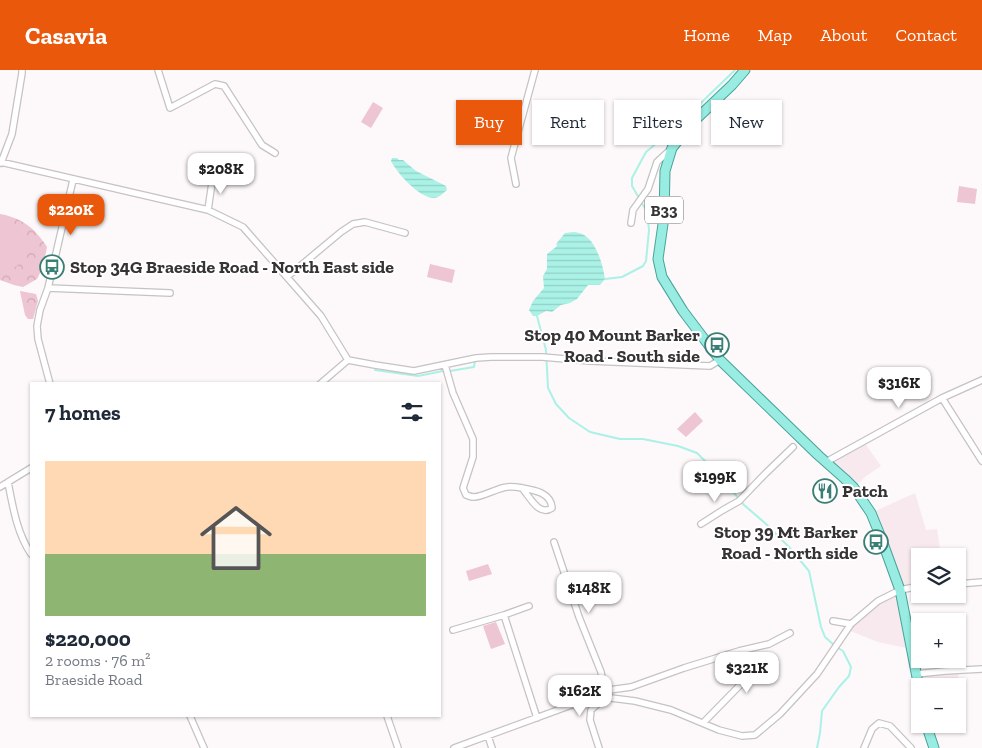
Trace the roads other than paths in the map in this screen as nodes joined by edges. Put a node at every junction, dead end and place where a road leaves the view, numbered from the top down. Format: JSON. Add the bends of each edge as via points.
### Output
{"nodes":[{"id":1,"x":22,"y":70,"type":"edge"},
{"id":2,"x":158,"y":70,"type":"edge"},
{"id":3,"x":535,"y":70,"type":"edge"},
{"id":4,"x":745,"y":70,"type":"edge"},
{"id":5,"x":672,"y":148,"type":"junction"},
{"id":6,"x":275,"y":153,"type":"dead end"},
{"id":7,"x":1,"y":162,"type":"edge"},
{"id":8,"x":213,"y":176,"type":"dead end"},
{"id":9,"x":73,"y":180,"type":"junction"},
{"id":10,"x":516,"y":184,"type":"dead end"},
{"id":11,"x":208,"y":210,"type":"junction"},
{"id":12,"x":631,"y":223,"type":"dead end"},
{"id":13,"x":405,"y":233,"type":"dead end"},
{"id":14,"x":287,"y":277,"type":"junction"},
{"id":15,"x":48,"y":288,"type":"junction"},
{"id":16,"x":170,"y":293,"type":"dead end"},
{"id":17,"x":348,"y":360,"type":"junction"},
{"id":18,"x":720,"y":360,"type":"junction"},
{"id":19,"x":445,"y":365,"type":"junction"},
{"id":20,"x":982,"y":380,"type":"edge"},
{"id":21,"x":49,"y":382,"type":"edge"},
{"id":22,"x":322,"y":382,"type":"edge"},
{"id":23,"x":942,"y":398,"type":"junction"},
{"id":24,"x":793,"y":447,"type":"dead end"},
{"id":25,"x":982,"y":461,"type":"edge"},
{"id":26,"x":826,"y":462,"type":"junction"},
{"id":27,"x":30,"y":469,"type":"edge"},
{"id":28,"x":8,"y":482,"type":"junction"},
{"id":29,"x":0,"y":487,"type":"edge"},
{"id":30,"x":522,"y":488,"type":"junction"},
{"id":31,"x":701,"y":524,"type":"dead end"},
{"id":32,"x":554,"y":542,"type":"dead end"},
{"id":33,"x":30,"y":552,"type":"edge"},
{"id":34,"x":982,"y":582,"type":"edge"},
{"id":35,"x":966,"y":583,"type":"edge"},
{"id":36,"x":911,"y":588,"type":"edge"},
{"id":37,"x":900,"y":590,"type":"junction"},
{"id":38,"x":529,"y":606,"type":"dead end"},
{"id":39,"x":504,"y":615,"type":"junction"},
{"id":40,"x":833,"y":621,"type":"dead end"},
{"id":41,"x":851,"y":624,"type":"junction"},
{"id":42,"x":454,"y":630,"type":"dead end"},
{"id":43,"x":790,"y":633,"type":"dead end"},
{"id":44,"x":739,"y":651,"type":"junction"},
{"id":45,"x":982,"y":669,"type":"edge"},
{"id":46,"x":916,"y":674,"type":"junction"},
{"id":47,"x":917,"y":678,"type":"edge"},
{"id":48,"x":605,"y":695,"type":"junction"},
{"id":49,"x":190,"y":717,"type":"edge"},
{"id":50,"x":387,"y":717,"type":"edge"},
{"id":51,"x":537,"y":718,"type":"junction"},
{"id":52,"x":703,"y":723,"type":"junction"},
{"id":53,"x":929,"y":733,"type":"edge"},
{"id":54,"x":488,"y":736,"type":"junction"},
{"id":55,"x":204,"y":748,"type":"edge"},
{"id":56,"x":398,"y":748,"type":"edge"},
{"id":57,"x":454,"y":748,"type":"edge"},
{"id":58,"x":492,"y":748,"type":"edge"},
{"id":59,"x":599,"y":748,"type":"edge"},
{"id":60,"x":864,"y":748,"type":"edge"},
{"id":61,"x":911,"y":748,"type":"edge"},
{"id":62,"x":934,"y":748,"type":"edge"}],
"edges":[{"from":1,"to":7,"type":"street","via":[[12,134]]},
{"from":2,"to":6,"type":"street","via":[[170,108],[215,84],[224,86],[262,145]]},
{"from":3,"to":10,"type":"street","via":[[511,158]]},
{"from":4,"to":5,"type":"main road","number":"B33"},
{"from":5,"to":12,"type":"street","via":[[657,162],[648,189],[633,210]]},
{"from":5,"to":18,"type":"main road","number":"B33","via":[[665,171],[664,217],[658,259],[662,277]]},
{"from":7,"to":9,"type":"street"},
{"from":8,"to":11,"type":"street"},
{"from":9,"to":11,"type":"street"},
{"from":9,"to":15,"type":"street"},
{"from":11,"to":14,"type":"street","via":[[243,227]]},
{"from":13,"to":14,"type":"street","via":[[365,222],[353,224]]},
{"from":14,"to":17,"type":"street","via":[[321,316]]},
{"from":15,"to":16,"type":"street"},
{"from":15,"to":21,"type":"street","via":[[37,326]]},
{"from":17,"to":19,"type":"street","via":[[414,371]]},
{"from":17,"to":22,"type":"street"},
{"from":18,"to":19,"type":"street","via":[[710,366],[491,356]]},
{"from":18,"to":26,"type":"main road","number":"B33"},
{"from":19,"to":30,"type":"street","via":[[473,439],[473,457],[463,488],[466,495],[474,497],[506,487]]},
{"from":20,"to":23,"type":"street"},
{"from":23,"to":25,"type":"street"},
{"from":23,"to":26,"type":"street"},
{"from":24,"to":31,"type":"street","via":[[741,500]]},
{"from":26,"to":37,"type":"main road","number":"B33","via":[[854,488],[871,513]]},
{"from":27,"to":28,"type":"street"},
{"from":28,"to":29,"type":"street"},
{"from":28,"to":33,"type":"street","via":[[16,524]]},
{"from":30,"to":30,"type":"street","via":[[545,495],[552,502],[552,508],[542,510]]},
{"from":32,"to":48,"type":"street","via":[[600,672]]},
{"from":34,"to":35,"type":"street"},
{"from":36,"to":37,"type":"street"},
{"from":37,"to":41,"type":"street","via":[[878,600]]},
{"from":37,"to":46,"type":"main road","number":"B33"},
{"from":38,"to":39,"type":"street"},
{"from":39,"to":42,"type":"street"},
{"from":39,"to":51,"type":"street"},
{"from":40,"to":41,"type":"street"},
{"from":41,"to":52,"type":"street","via":[[817,674],[780,714],[755,735],[742,736]]},
{"from":43,"to":44,"type":"street","via":[[770,644]]},
{"from":44,"to":48,"type":"street","via":[[631,688],[609,690]]},
{"from":44,"to":52,"type":"street","via":[[746,670],[744,681]]},
{"from":45,"to":46,"type":"street"},
{"from":46,"to":47,"type":"main road","number":"B33"},
{"from":48,"to":51,"type":"street"},
{"from":48,"to":52,"type":"street","via":[[671,710]]},
{"from":48,"to":59,"type":"street","via":[[592,710],[590,720]]},
{"from":49,"to":55,"type":"street"},
{"from":50,"to":56,"type":"street"},
{"from":51,"to":54,"type":"street"},
{"from":53,"to":62,"type":"main road"},
{"from":54,"to":57,"type":"street"},
{"from":54,"to":58,"type":"street"},
{"from":60,"to":61,"type":"street","via":[[872,729],[879,723],[890,726]]}]}
